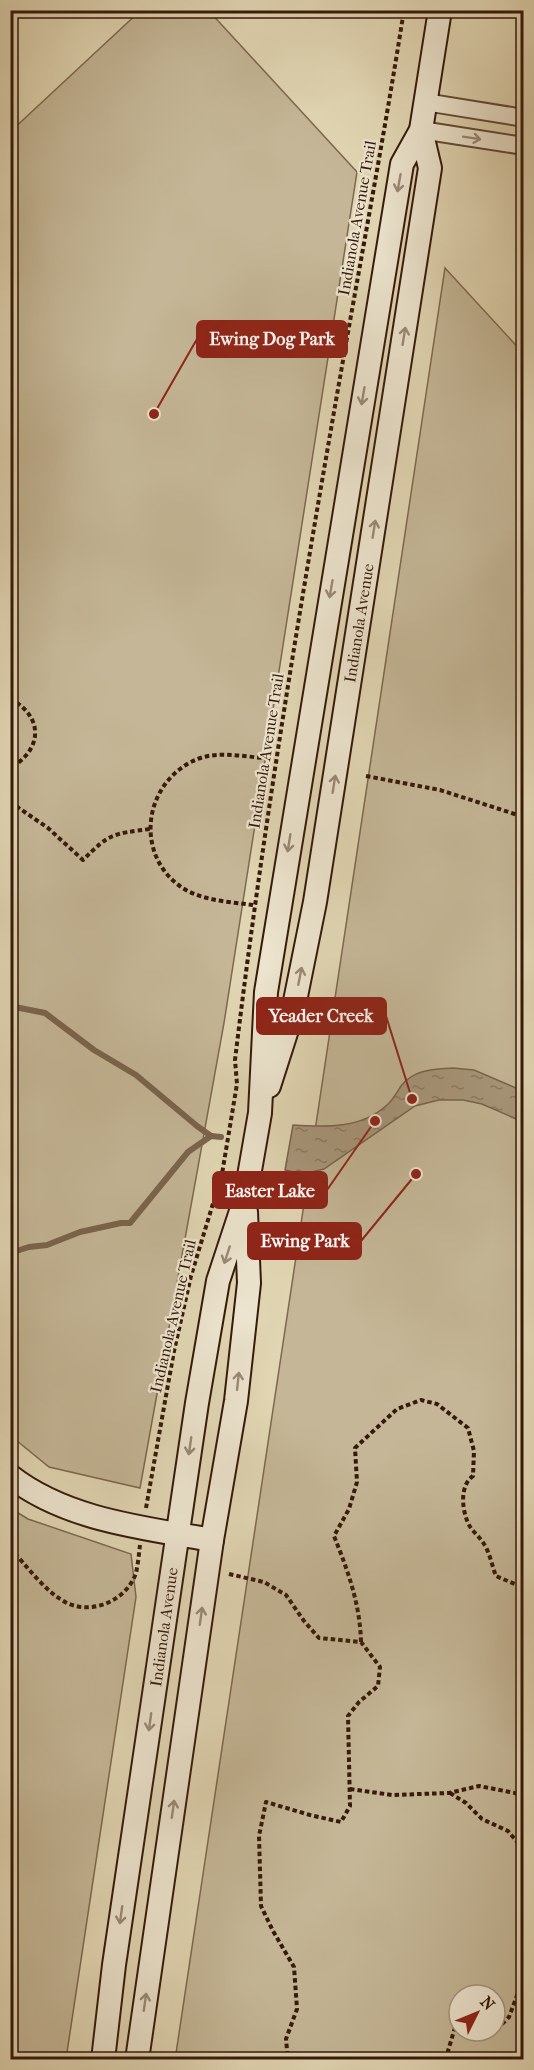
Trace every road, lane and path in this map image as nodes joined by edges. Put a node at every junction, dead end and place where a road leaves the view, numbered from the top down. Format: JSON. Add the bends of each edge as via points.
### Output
{"nodes":[{"id":1,"x":404,"y":10,"type":"edge"},
{"id":2,"x":440,"y":10,"type":"edge"},
{"id":3,"x":425,"y":102,"type":"junction"},
{"id":4,"x":524,"y":118,"type":"edge"},
{"id":5,"x":421,"y":130,"type":"junction"},
{"id":6,"x":524,"y":146,"type":"edge"},
{"id":7,"x":10,"y":699,"type":"edge"},
{"id":8,"x":263,"y":758,"type":"dead end"},
{"id":9,"x":10,"y":768,"type":"edge"},
{"id":10,"x":366,"y":776,"type":"dead end"},
{"id":11,"x":10,"y":802,"type":"edge"},
{"id":12,"x":524,"y":817,"type":"edge"},
{"id":13,"x":150,"y":829,"type":"junction"},
{"id":14,"x":254,"y":905,"type":"junction"},
{"id":15,"x":260,"y":1113,"type":"junction"},
{"id":16,"x":245,"y":1199,"type":"junction"},
{"id":17,"x":10,"y":1476,"type":"edge"},
{"id":18,"x":149,"y":1492,"type":"dead end"},
{"id":19,"x":178,"y":1534,"type":"junction"},
{"id":20,"x":212,"y":1540,"type":"junction"},
{"id":21,"x":140,"y":1546,"type":"dead end"},
{"id":22,"x":10,"y":1548,"type":"edge"},
{"id":23,"x":229,"y":1574,"type":"dead end"},
{"id":24,"x":524,"y":1588,"type":"edge"},
{"id":25,"x":361,"y":1642,"type":"junction"},
{"id":26,"x":350,"y":1789,"type":"junction"},
{"id":27,"x":449,"y":1792,"type":"junction"},
{"id":28,"x":524,"y":1798,"type":"edge"},
{"id":29,"x":524,"y":1850,"type":"edge"},
{"id":30,"x":524,"y":1977,"type":"edge"},
{"id":31,"x":507,"y":2019,"type":"edge"},
{"id":32,"x":450,"y":2043,"type":"edge"},
{"id":33,"x":103,"y":2060,"type":"edge"},
{"id":34,"x":137,"y":2060,"type":"edge"},
{"id":35,"x":288,"y":2060,"type":"edge"},
{"id":36,"x":451,"y":2060,"type":"edge"}],
"edges":[{"from":1,"to":14,"type":"path","name":"Indianola Avenue Trail","via":[[311,543]]},
{"from":2,"to":3,"type":"main road","name":"Indianola Avenue"},
{"from":3,"to":4,"type":"street"},
{"from":3,"to":5,"type":"main road","name":"Indianola Avenue"},
{"from":5,"to":6,"type":"street","one_way":true},
{"from":5,"to":15,"type":"main road","name":"Indianola Avenue","one_way":true,"via":[[402,164],[283,875],[266,992]]},
{"from":15,"to":5,"type":"main road","name":"Indianola Avenue","one_way":true,"via":[[293,1011],[317,891],[430,168]]},
{"from":7,"to":9,"type":"path","via":[[28,711],[36,731],[27,755]]},
{"from":8,"to":13,"type":"path","via":[[211,755],[185,766],[154,802]]},
{"from":10,"to":12,"type":"path","via":[[440,790]]},
{"from":11,"to":13,"type":"path","via":[[48,828],[82,860],[108,837]]},
{"from":13,"to":14,"type":"path","via":[[159,861],[184,889],[200,897]]},
{"from":14,"to":18,"type":"path","name":"Indianola Avenue Trail","via":[[235,1059],[237,1084],[222,1174],[186,1297]]},
{"from":15,"to":16,"type":"main road","name":"Indianola Avenue"},
{"from":16,"to":19,"type":"main road","name":"Indianola Avenue","one_way":true,"via":[[218,1281]]},
{"from":20,"to":16,"type":"main road","name":"Indianola Avenue","one_way":true,"via":[[236,1401],[249,1283]]},
{"from":17,"to":19,"type":"main road","via":[[26,1489],[73,1511]]},
{"from":19,"to":20,"type":"main road"},
{"from":19,"to":33,"type":"main road","name":"Indianola Avenue","one_way":true},
{"from":34,"to":20,"type":"main road","name":"Indianola Avenue","one_way":true},
{"from":21,"to":22,"type":"path","via":[[136,1573],[127,1588],[111,1601],[86,1607],[54,1594]]},
{"from":23,"to":25,"type":"path","via":[[264,1582],[286,1595],[319,1638]]},
{"from":24,"to":25,"type":"path","via":[[496,1576],[485,1545],[468,1522],[463,1489],[473,1476],[474,1451],[468,1428],[437,1404],[421,1400],[397,1409],[355,1448],[357,1482],[349,1509],[334,1536],[361,1619]]},
{"from":25,"to":26,"type":"path","via":[[380,1667],[378,1686],[348,1716]]},
{"from":26,"to":27,"type":"path","via":[[392,1795]]},
{"from":26,"to":35,"type":"path","via":[[350,1806],[341,1822],[266,1802],[259,1836],[261,1905],[294,1966],[297,2009],[286,2038]]},
{"from":27,"to":28,"type":"path","via":[[479,1786]]},
{"from":27,"to":29,"type":"path","via":[[482,1819],[507,1831]]},
{"from":30,"to":31,"type":"path"},
{"from":32,"to":36,"type":"path"}]}
